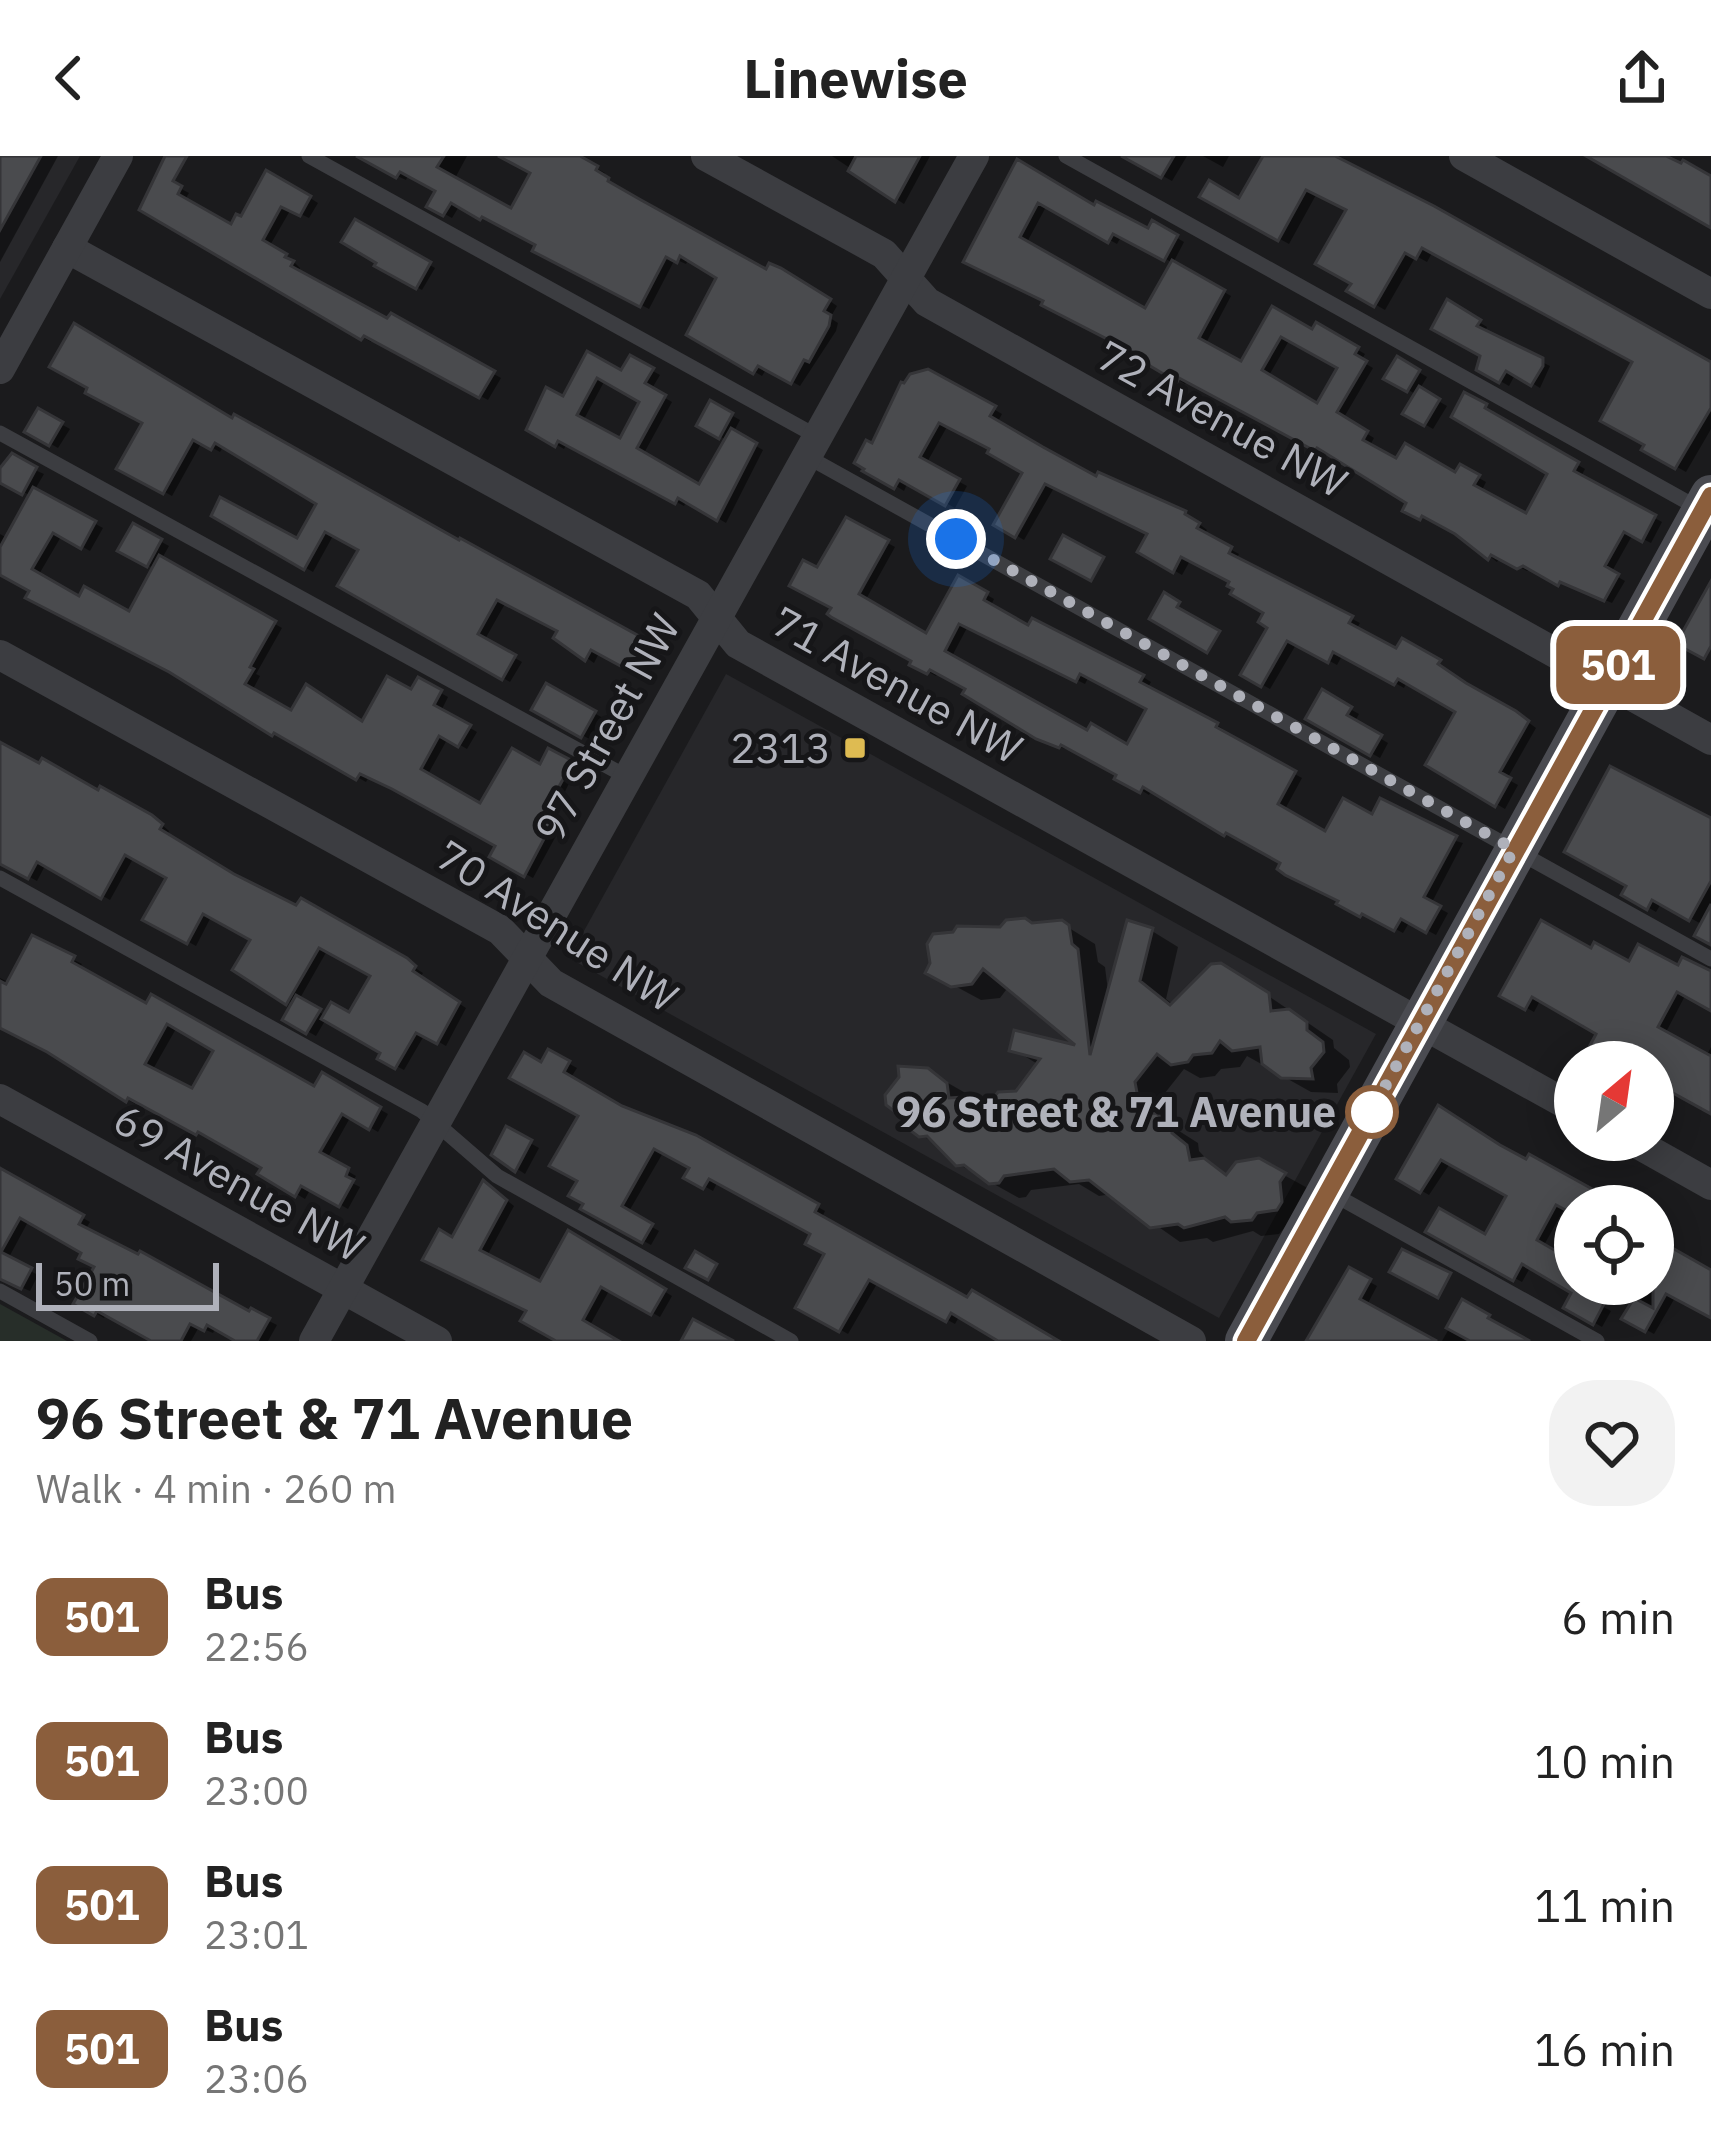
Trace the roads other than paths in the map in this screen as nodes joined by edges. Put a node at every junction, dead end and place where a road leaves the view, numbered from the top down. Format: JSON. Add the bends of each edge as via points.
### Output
{"nodes":[{"id":1,"x":118,"y":156,"type":"edge"},
{"id":2,"x":309,"y":156,"type":"edge"},
{"id":3,"x":706,"y":156,"type":"edge"},
{"id":4,"x":974,"y":156,"type":"edge"},
{"id":5,"x":1066,"y":156,"type":"edge"},
{"id":6,"x":1464,"y":156,"type":"edge"},
{"id":7,"x":67,"y":248,"type":"junction"},
{"id":8,"x":906,"y":280,"type":"junction"},
{"id":9,"x":1711,"y":294,"type":"edge"},
{"id":10,"x":0,"y":369,"type":"edge"},
{"id":11,"x":0,"y":433,"type":"edge"},
{"id":12,"x":812,"y":447,"type":"junction"},
{"id":13,"x":1708,"y":507,"type":"edge"},
{"id":14,"x":717,"y":618,"type":"junction"},
{"id":15,"x":0,"y":655,"type":"edge"},
{"id":16,"x":1608,"y":683,"type":"junction"},
{"id":17,"x":1711,"y":740,"type":"edge"},
{"id":18,"x":627,"y":777,"type":"junction"},
{"id":19,"x":1514,"y":849,"type":"junction"},
{"id":20,"x":0,"y":878,"type":"edge"},
{"id":21,"x":527,"y":958,"type":"junction"},
{"id":22,"x":1711,"y":958,"type":"edge"},
{"id":23,"x":1420,"y":1024,"type":"junction"},
{"id":24,"x":1554,"y":1097,"type":"edge"},
{"id":25,"x":0,"y":1099,"type":"edge"},
{"id":26,"x":435,"y":1124,"type":"junction"},
{"id":27,"x":1669,"y":1161,"type":"edge"},
{"id":28,"x":1711,"y":1184,"type":"edge"},
{"id":29,"x":1329,"y":1192,"type":"junction"},
{"id":30,"x":344,"y":1288,"type":"junction"},
{"id":31,"x":0,"y":1292,"type":"edge"},
{"id":32,"x":90,"y":1341,"type":"edge"},
{"id":33,"x":314,"y":1341,"type":"edge"},
{"id":34,"x":437,"y":1341,"type":"edge"},
{"id":35,"x":791,"y":1341,"type":"edge"},
{"id":36,"x":1192,"y":1341,"type":"edge"},
{"id":37,"x":1246,"y":1341,"type":"edge"},
{"id":38,"x":1597,"y":1341,"type":"edge"}],
"edges":[{"from":1,"to":7,"type":"street"},
{"from":2,"to":12,"type":"lane"},
{"from":3,"to":8,"type":"street","name":"72 Avenue NW","via":[[884,254]]},
{"from":4,"to":8,"type":"street","name":"97 Street NW"},
{"from":5,"to":13,"type":"lane"},
{"from":6,"to":9,"type":"street"},
{"from":7,"to":10,"type":"street"},
{"from":7,"to":14,"type":"street","name":"71 Avenue NW","via":[[698,595]]},
{"from":8,"to":12,"type":"street","name":"97 Street NW"},
{"from":8,"to":16,"type":"street","name":"72 Avenue NW","via":[[927,302]]},
{"from":11,"to":18,"type":"lane"},
{"from":12,"to":14,"type":"street","name":"97 Street NW"},
{"from":12,"to":19,"type":"lane"},
{"from":13,"to":16,"type":"street"},
{"from":14,"to":18,"type":"street","name":"97 Street NW"},
{"from":14,"to":23,"type":"street","name":"71 Avenue NW","via":[[738,644]]},
{"from":15,"to":21,"type":"street","name":"70 Avenue NW","via":[[500,930]]},
{"from":16,"to":17,"type":"street","name":"72 Avenue NW"},
{"from":16,"to":19,"type":"street"},
{"from":18,"to":21,"type":"street","name":"97 Street NW"},
{"from":19,"to":22,"type":"lane"},
{"from":19,"to":23,"type":"street"},
{"from":20,"to":26,"type":"lane"},
{"from":21,"to":26,"type":"street","name":"97 Street NW"},
{"from":21,"to":36,"type":"street","name":"70 Avenue NW","via":[[551,982]]},
{"from":23,"to":24,"type":"street","name":"71 Avenue NW"},
{"from":23,"to":29,"type":"street"},
{"from":25,"to":30,"type":"street","name":"69 Avenue NW"},
{"from":26,"to":30,"type":"street","name":"97 Street NW"},
{"from":26,"to":35,"type":"lane","via":[[497,1176]]},
{"from":27,"to":28,"type":"street"},
{"from":29,"to":37,"type":"street"},
{"from":29,"to":38,"type":"lane"},
{"from":30,"to":33,"type":"street","name":"97 Street NW"},
{"from":30,"to":34,"type":"street","name":"69 Avenue NW"},
{"from":31,"to":32,"type":"lane"}]}
